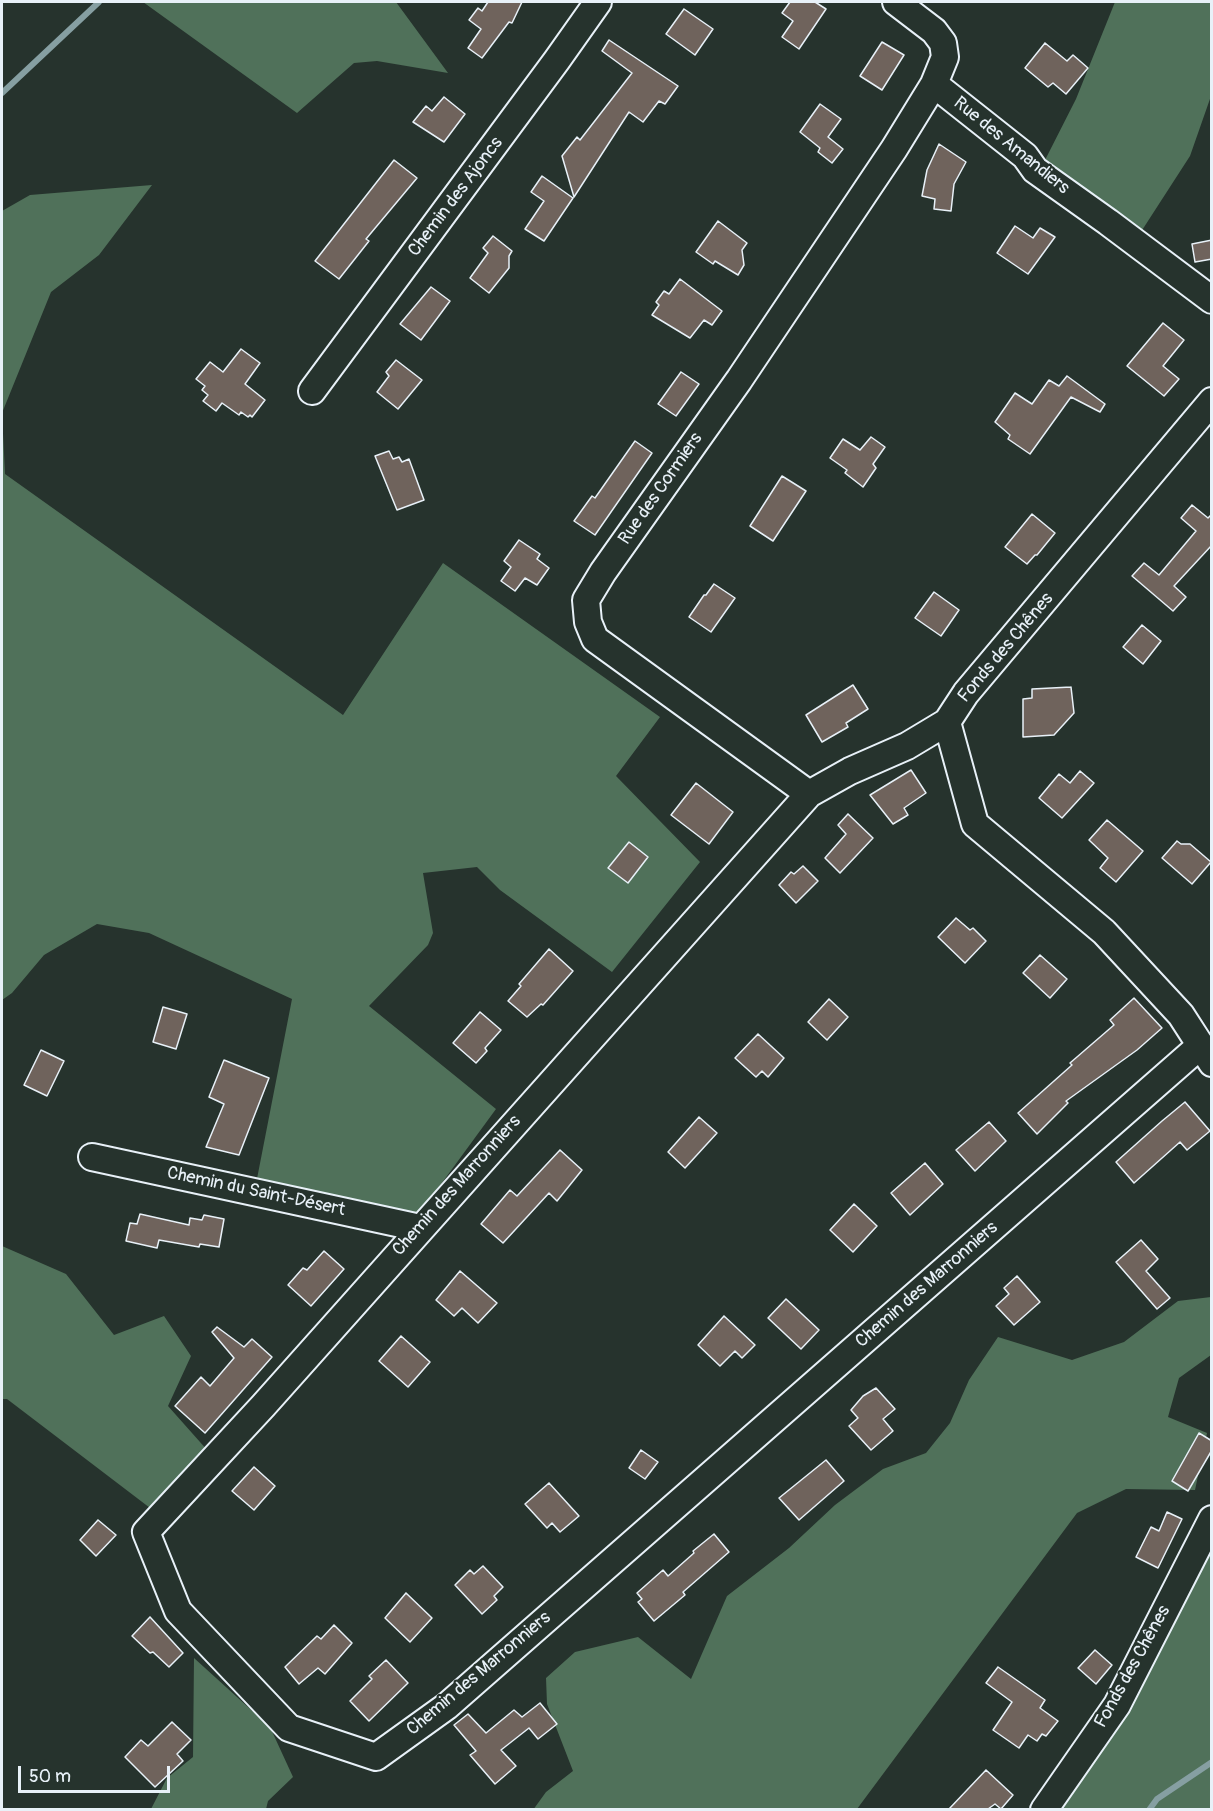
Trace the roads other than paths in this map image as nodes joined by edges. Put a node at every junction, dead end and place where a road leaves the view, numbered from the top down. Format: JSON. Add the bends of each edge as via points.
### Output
{"nodes":[{"id":1,"x":598,"y":2,"type":"edge"},
{"id":2,"x":896,"y":2,"type":"edge"},
{"id":3,"x":934,"y":84,"type":"junction"},
{"id":4,"x":1212,"y":300,"type":"edge"},
{"id":5,"x":312,"y":391,"type":"dead end"},
{"id":6,"x":1212,"y":401,"type":"edge"},
{"id":7,"x":947,"y":722,"type":"junction"},
{"id":8,"x":808,"y":794,"type":"junction"},
{"id":9,"x":1206,"y":1053,"type":"edge"},
{"id":10,"x":93,"y":1157,"type":"dead end"},
{"id":11,"x":420,"y":1228,"type":"junction"},
{"id":12,"x":1212,"y":1519,"type":"edge"},
{"id":13,"x":1044,"y":1809,"type":"edge"}],
"edges":[{"from":1,"to":5,"type":"street","name":"Chemin des Ajoncs"},
{"from":2,"to":3,"type":"street","name":"Rue des Cormiers","via":[[934,31],[943,44],[945,57]]},
{"from":3,"to":4,"type":"street","name":"Rue des Amandiers","via":[[1025,156],[1035,171]]},
{"from":3,"to":8,"type":"street","name":"Rue des Cormiers","via":[[739,380],[586,600],[595,639]]},
{"from":6,"to":7,"type":"street","name":"Fonds des Chênes","via":[[966,693]]},
{"from":7,"to":8,"type":"street"},
{"from":7,"to":9,"type":"street","name":"Fonds des Chênes","via":[[975,824],[1104,932],[1181,1015]]},
{"from":8,"to":11,"type":"street","name":"Chemin des Marronniers"},
{"from":9,"to":11,"type":"street","name":"Chemin des Marronniers","via":[[447,1706],[376,1757],[289,1728],[178,1611],[146,1532]]},
{"from":10,"to":11,"type":"street","name":"Chemin du Saint-Désert"},
{"from":12,"to":13,"type":"street","name":"Fonds des Chênes","via":[[1117,1705]]}]}
